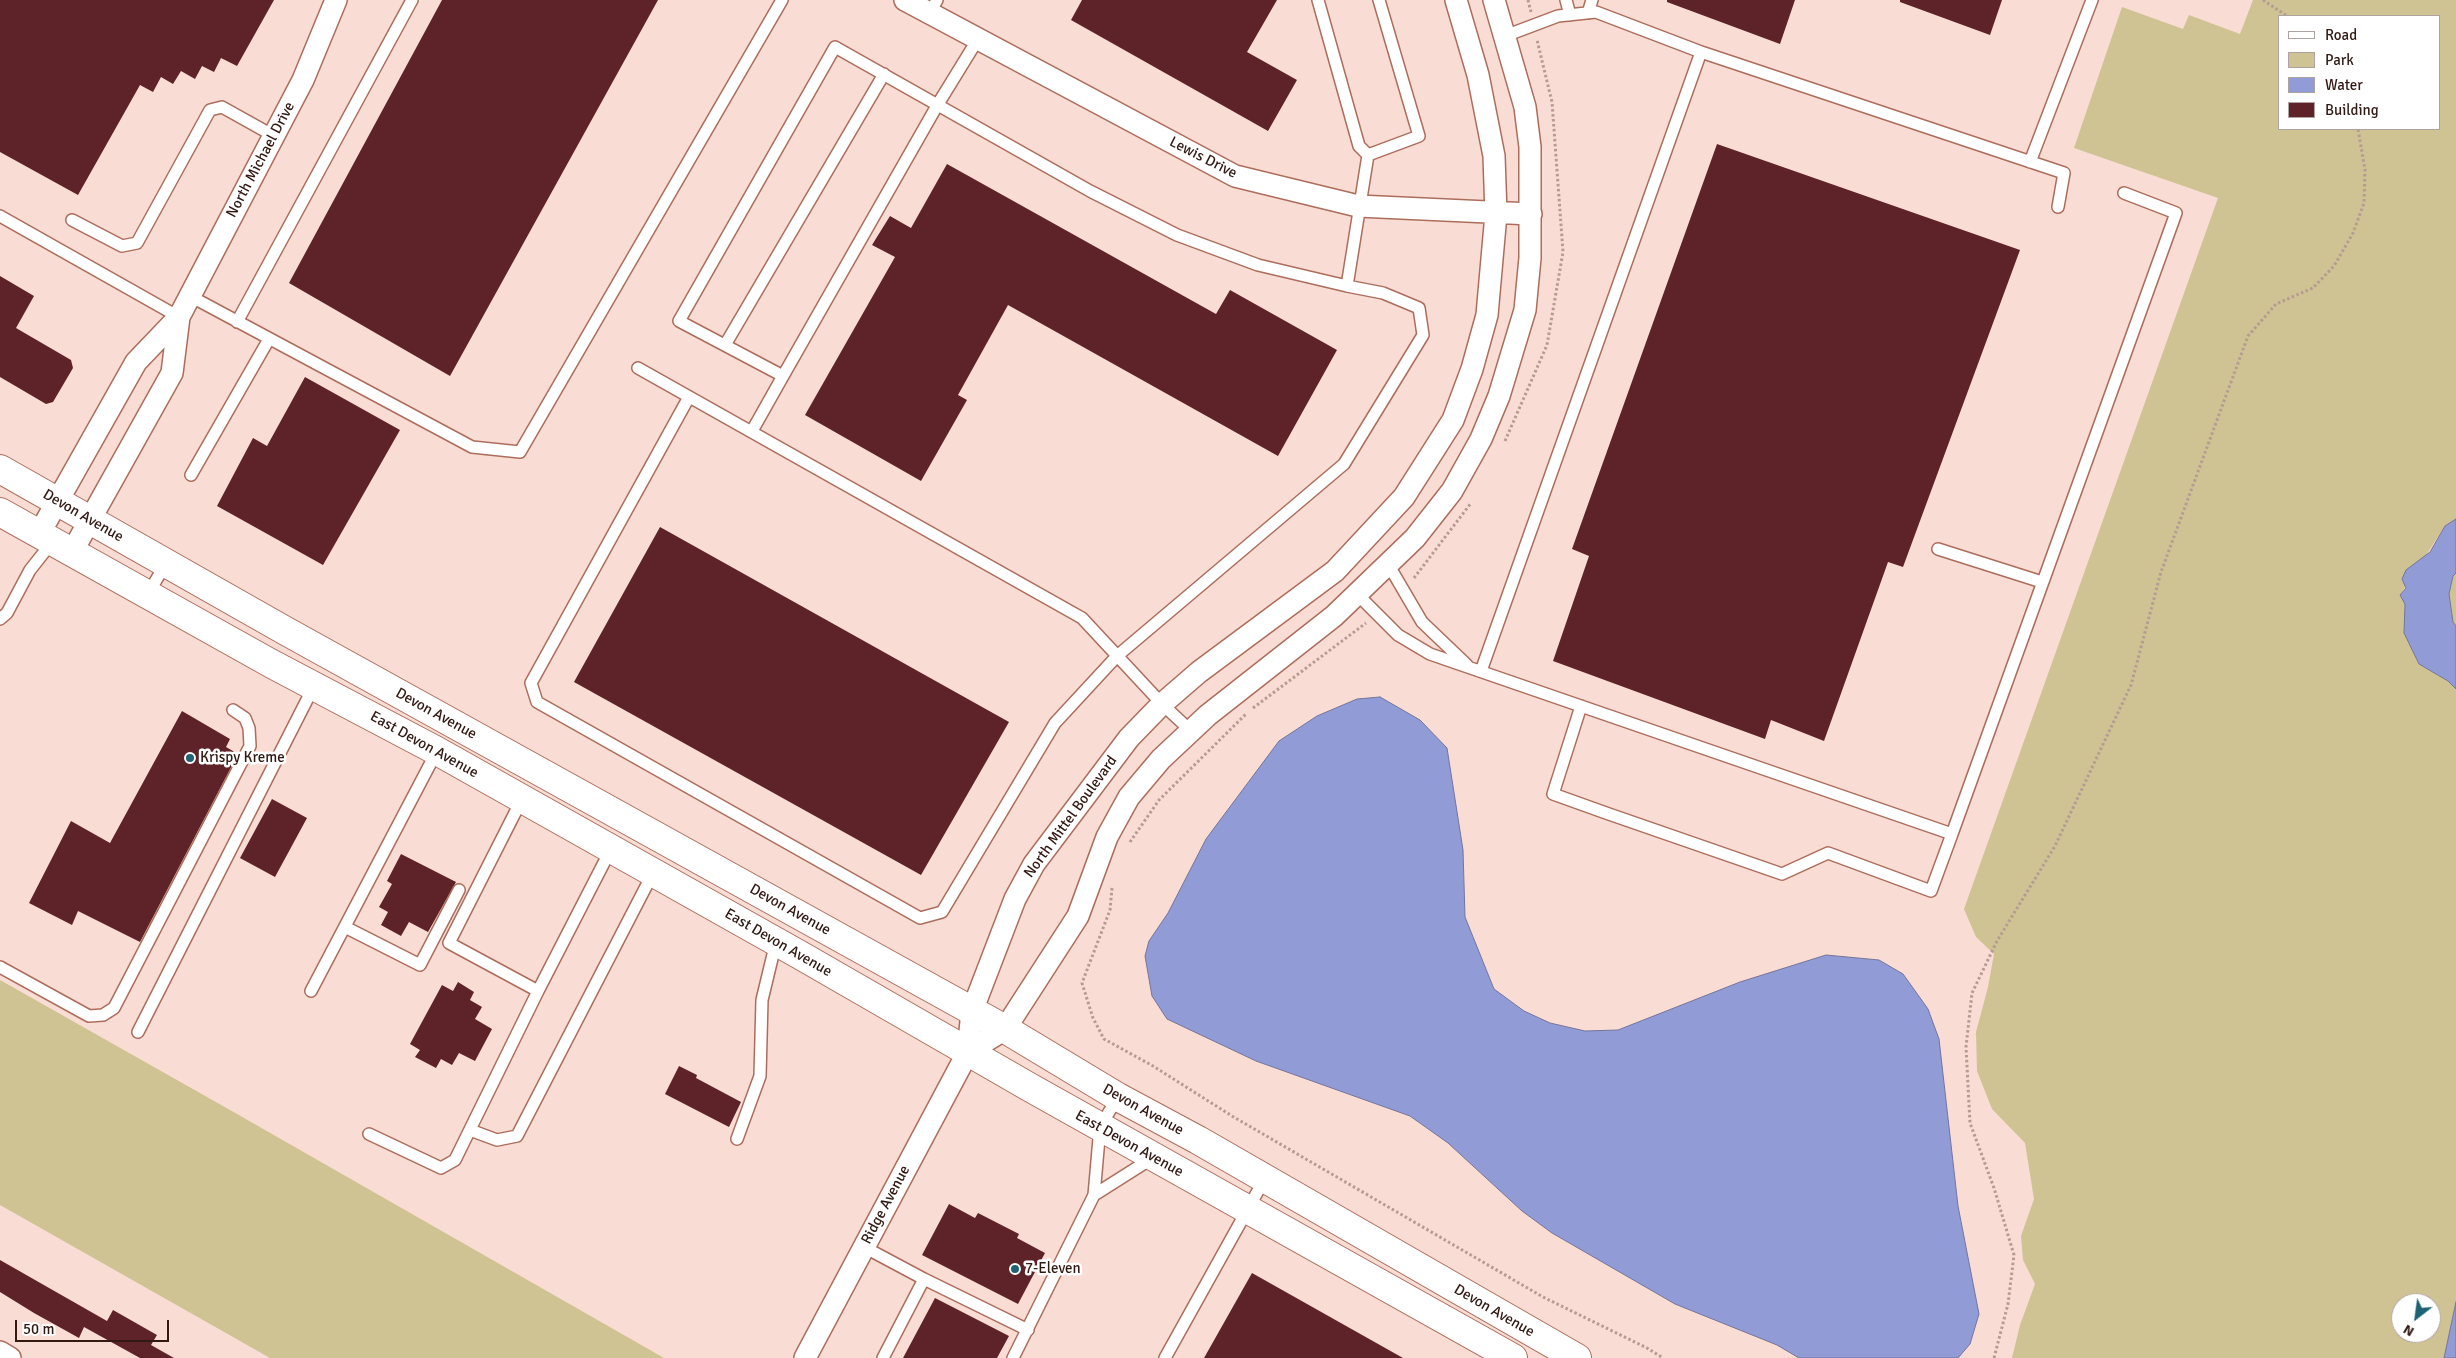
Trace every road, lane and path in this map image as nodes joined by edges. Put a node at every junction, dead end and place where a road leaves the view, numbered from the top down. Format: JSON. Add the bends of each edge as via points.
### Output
{"nodes":[{"id":1,"x":336,"y":0,"type":"edge"},
{"id":2,"x":412,"y":0,"type":"edge"},
{"id":3,"x":782,"y":0,"type":"edge"},
{"id":4,"x":905,"y":0,"type":"edge"},
{"id":5,"x":1318,"y":0,"type":"edge"},
{"id":6,"x":1379,"y":0,"type":"edge"},
{"id":7,"x":1456,"y":0,"type":"edge"},
{"id":8,"x":1494,"y":0,"type":"edge"},
{"id":9,"x":1528,"y":0,"type":"edge"},
{"id":10,"x":1566,"y":0,"type":"edge"},
{"id":11,"x":1592,"y":0,"type":"edge"},
{"id":12,"x":2092,"y":0,"type":"edge"},
{"id":13,"x":2263,"y":0,"type":"edge"},
{"id":14,"x":934,"y":7,"type":"edge"},
{"id":15,"x":1588,"y":13,"type":"junction"},
{"id":16,"x":1570,"y":15,"type":"junction"},
{"id":17,"x":2286,"y":15,"type":"edge"},
{"id":18,"x":1534,"y":24,"type":"junction"},
{"id":19,"x":1505,"y":36,"type":"junction"},
{"id":20,"x":978,"y":39,"type":"junction"},
{"id":21,"x":1700,"y":52,"type":"junction"},
{"id":22,"x":884,"y":74,"type":"junction"},
{"id":23,"x":938,"y":104,"type":"junction"},
{"id":24,"x":2358,"y":130,"type":"edge"},
{"id":25,"x":274,"y":136,"type":"junction"},
{"id":26,"x":1368,"y":155,"type":"junction"},
{"id":27,"x":2030,"y":162,"type":"junction"},
{"id":28,"x":2124,"y":193,"type":"dead end"},
{"id":29,"x":1358,"y":206,"type":"junction"},
{"id":30,"x":2058,"y":207,"type":"dead end"},
{"id":31,"x":1496,"y":214,"type":"junction"},
{"id":32,"x":1532,"y":214,"type":"junction"},
{"id":33,"x":0,"y":216,"type":"edge"},
{"id":34,"x":72,"y":220,"type":"dead end"},
{"id":35,"x":1347,"y":286,"type":"junction"},
{"id":36,"x":190,"y":296,"type":"junction"},
{"id":37,"x":179,"y":317,"type":"junction"},
{"id":38,"x":237,"y":322,"type":"junction"},
{"id":39,"x":269,"y":339,"type":"junction"},
{"id":40,"x":725,"y":346,"type":"junction"},
{"id":41,"x":638,"y":368,"type":"dead end"},
{"id":42,"x":783,"y":376,"type":"junction"},
{"id":43,"x":689,"y":396,"type":"junction"},
{"id":44,"x":752,"y":432,"type":"junction"},
{"id":45,"x":1503,"y":445,"type":"dead end"},
{"id":46,"x":0,"y":469,"type":"edge"},
{"id":47,"x":191,"y":475,"type":"dead end"},
{"id":48,"x":1475,"y":495,"type":"dead end"},
{"id":49,"x":57,"y":500,"type":"junction"},
{"id":50,"x":0,"y":512,"type":"edge"},
{"id":51,"x":90,"y":520,"type":"junction"},
{"id":52,"x":55,"y":542,"type":"junction"},
{"id":53,"x":1938,"y":548,"type":"dead end"},
{"id":54,"x":166,"y":563,"type":"junction"},
{"id":55,"x":1388,"y":564,"type":"junction"},
{"id":56,"x":2042,"y":582,"type":"junction"},
{"id":57,"x":1403,"y":589,"type":"junction"},
{"id":58,"x":148,"y":594,"type":"junction"},
{"id":59,"x":1357,"y":594,"type":"junction"},
{"id":60,"x":1377,"y":613,"type":"junction"},
{"id":61,"x":0,"y":619,"type":"edge"},
{"id":62,"x":1116,"y":656,"type":"junction"},
{"id":63,"x":1475,"y":669,"type":"junction"},
{"id":64,"x":314,"y":686,"type":"junction"},
{"id":65,"x":1162,"y":704,"type":"junction"},
{"id":66,"x":1581,"y":706,"type":"junction"},
{"id":67,"x":233,"y":710,"type":"dead end"},
{"id":68,"x":1190,"y":731,"type":"junction"},
{"id":69,"x":437,"y":751,"type":"junction"},
{"id":70,"x":522,"y":799,"type":"junction"},
{"id":71,"x":1952,"y":834,"type":"junction"},
{"id":72,"x":1128,"y":844,"type":"dead end"},
{"id":73,"x":611,"y":849,"type":"junction"},
{"id":74,"x":653,"y":873,"type":"junction"},
{"id":75,"x":1112,"y":879,"type":"dead end"},
{"id":76,"x":459,"y":890,"type":"dead end"},
{"id":77,"x":345,"y":927,"type":"junction"},
{"id":78,"x":776,"y":942,"type":"junction"},
{"id":79,"x":0,"y":967,"type":"edge"},
{"id":80,"x":311,"y":990,"type":"dead end"},
{"id":81,"x":538,"y":991,"type":"junction"},
{"id":82,"x":972,"y":1011,"type":"junction"},
{"id":83,"x":1005,"y":1029,"type":"junction"},
{"id":84,"x":138,"y":1032,"type":"dead end"},
{"id":85,"x":968,"y":1052,"type":"junction"},
{"id":86,"x":1118,"y":1097,"type":"junction"},
{"id":87,"x":1100,"y":1127,"type":"junction"},
{"id":88,"x":470,"y":1130,"type":"junction"},
{"id":89,"x":369,"y":1134,"type":"dead end"},
{"id":90,"x":737,"y":1139,"type":"dead end"},
{"id":91,"x":1155,"y":1156,"type":"junction"},
{"id":92,"x":1264,"y":1180,"type":"junction"},
{"id":93,"x":1094,"y":1196,"type":"junction"},
{"id":94,"x":1249,"y":1210,"type":"junction"},
{"id":95,"x":864,"y":1247,"type":"junction"},
{"id":96,"x":924,"y":1279,"type":"junction"},
{"id":97,"x":1028,"y":1330,"type":"junction"},
{"id":98,"x":0,"y":1352,"type":"edge"},
{"id":99,"x":1560,"y":1354,"type":"edge"},
{"id":100,"x":10,"y":1358,"type":"edge"},
{"id":101,"x":805,"y":1358,"type":"edge"},
{"id":102,"x":883,"y":1358,"type":"edge"},
{"id":103,"x":1013,"y":1358,"type":"edge"},
{"id":104,"x":1165,"y":1358,"type":"edge"},
{"id":105,"x":1513,"y":1358,"type":"edge"},
{"id":106,"x":1663,"y":1358,"type":"edge"},
{"id":107,"x":1994,"y":1358,"type":"edge"}],
"edges":[{"from":1,"to":25,"type":"street","name":"North Michael Drive","via":[[303,80]]},
{"from":2,"to":38,"type":"lane"},
{"from":3,"to":39,"type":"lane","via":[[520,452],[472,447]]},
{"from":4,"to":14,"type":"street","name":"Lewis Drive"},
{"from":5,"to":26,"type":"lane","via":[[1359,146]]},
{"from":6,"to":26,"type":"lane","via":[[1419,136]]},
{"from":7,"to":31,"type":"street","name":"North Mittel Boulevard","via":[[1478,75],[1494,156]]},
{"from":8,"to":19,"type":"street"},
{"from":9,"to":18,"type":"path"},
{"from":10,"to":16,"type":"lane"},
{"from":11,"to":15,"type":"lane"},
{"from":12,"to":27,"type":"lane"},
{"from":13,"to":17,"type":"path"},
{"from":14,"to":20,"type":"street","name":"Lewis Drive"},
{"from":15,"to":16,"type":"lane"},
{"from":15,"to":21,"type":"lane","via":[[1596,12]]},
{"from":16,"to":18,"type":"lane"},
{"from":18,"to":19,"type":"lane"},
{"from":18,"to":45,"type":"path","via":[[1552,102],[1563,252],[1547,345]]},
{"from":19,"to":32,"type":"street","via":[[1525,107]]},
{"from":20,"to":23,"type":"lane"},
{"from":20,"to":29,"type":"street","name":"Lewis Drive","via":[[1235,176]]},
{"from":21,"to":27,"type":"lane"},
{"from":21,"to":63,"type":"lane"},
{"from":22,"to":23,"type":"lane"},
{"from":22,"to":40,"type":"lane"},
{"from":22,"to":40,"type":"lane","via":[[835,47],[679,321]]},
{"from":23,"to":35,"type":"lane","via":[[1090,191],[1177,235],[1258,265]]},
{"from":23,"to":42,"type":"lane"},
{"from":24,"to":107,"type":"path","via":[[2365,170],[2364,204],[2353,233],[2334,266],[2313,288],[2276,304],[2248,336],[2162,572],[2131,685],[2055,846],[1997,941],[1972,992],[1966,1047],[1970,1123],[2014,1255],[2008,1304]]},
{"from":25,"to":34,"type":"lane","via":[[222,107],[210,110],[137,243],[122,246]]},
{"from":25,"to":36,"type":"street","name":"North Michael Drive"},
{"from":26,"to":29,"type":"lane"},
{"from":27,"to":30,"type":"lane","via":[[2064,173]]},
{"from":28,"to":56,"type":"lane","via":[[2176,213]]},
{"from":29,"to":31,"type":"street","name":"Lewis Drive"},
{"from":29,"to":35,"type":"lane"},
{"from":31,"to":32,"type":"street","name":"Lewis Drive"},
{"from":31,"to":65,"type":"street","name":"North Mittel Boulevard","via":[[1487,315],[1472,369],[1453,420],[1404,497],[1335,571],[1198,672]]},
{"from":32,"to":55,"type":"street","via":[[1524,310],[1481,439],[1452,491],[1415,538]]},
{"from":33,"to":37,"type":"lane"},
{"from":35,"to":62,"type":"lane","via":[[1383,293],[1420,308],[1423,335],[1344,464]]},
{"from":36,"to":37,"type":"street","name":"North Michael Drive"},
{"from":36,"to":38,"type":"lane"},
{"from":37,"to":49,"type":"street","name":"North Michael Drive","via":[[136,362]]},
{"from":37,"to":51,"type":"street","name":"North Michael Drive","via":[[172,373]]},
{"from":38,"to":39,"type":"lane"},
{"from":39,"to":47,"type":"lane"},
{"from":40,"to":42,"type":"lane"},
{"from":41,"to":43,"type":"lane"},
{"from":42,"to":44,"type":"lane"},
{"from":43,"to":44,"type":"lane"},
{"from":43,"to":62,"type":"lane","via":[[531,683],[537,702],[920,918],[942,912],[1055,723]]},
{"from":44,"to":62,"type":"lane","via":[[1082,618]]},
{"from":46,"to":49,"type":"main road","name":"Devon Avenue"},
{"from":48,"to":57,"type":"path","via":[[1466,511]]},
{"from":49,"to":51,"type":"main road","name":"Devon Avenue"},
{"from":49,"to":52,"type":"street","name":"North Michael Drive"},
{"from":50,"to":52,"type":"main road"},
{"from":51,"to":52,"type":"street","name":"North Michael Drive"},
{"from":51,"to":54,"type":"main road","name":"Devon Avenue"},
{"from":52,"to":58,"type":"main road","name":"East Devon Avenue"},
{"from":52,"to":61,"type":"lane","via":[[30,570],[7,613]]},
{"from":53,"to":56,"type":"lane"},
{"from":54,"to":58,"type":"lane"},
{"from":54,"to":82,"type":"main road","name":"Devon Avenue"},
{"from":55,"to":57,"type":"lane"},
{"from":55,"to":59,"type":"street"},
{"from":56,"to":71,"type":"lane"},
{"from":57,"to":63,"type":"lane","via":[[1422,622]]},
{"from":58,"to":64,"type":"main road","name":"East Devon Avenue"},
{"from":59,"to":60,"type":"lane"},
{"from":59,"to":68,"type":"street"},
{"from":60,"to":63,"type":"lane","via":[[1398,634],[1430,654]]},
{"from":60,"to":72,"type":"path","via":[[1246,714],[1159,800]]},
{"from":62,"to":65,"type":"lane"},
{"from":63,"to":66,"type":"lane"},
{"from":64,"to":69,"type":"main road","name":"East Devon Avenue"},
{"from":64,"to":84,"type":"lane"},
{"from":65,"to":68,"type":"lane"},
{"from":65,"to":82,"type":"street","name":"North Mittel Boulevard","via":[[1129,738],[1034,864],[1015,899]]},
{"from":66,"to":71,"type":"lane"},
{"from":66,"to":71,"type":"lane","via":[[1553,794],[1782,874],[1828,853],[1931,891]]},
{"from":67,"to":79,"type":"lane","via":[[245,718],[250,746],[114,1008],[103,1015],[89,1016]]},
{"from":68,"to":83,"type":"street","via":[[1161,759],[1129,798],[1107,837],[1078,916]]},
{"from":69,"to":70,"type":"main road","name":"East Devon Avenue"},
{"from":69,"to":77,"type":"lane"},
{"from":70,"to":73,"type":"main road","name":"East Devon Avenue"},
{"from":70,"to":81,"type":"lane","via":[[449,943]]},
{"from":73,"to":74,"type":"main road","name":"East Devon Avenue"},
{"from":73,"to":81,"type":"lane"},
{"from":74,"to":78,"type":"main road","name":"East Devon Avenue"},
{"from":74,"to":88,"type":"lane","via":[[517,1136],[497,1140]]},
{"from":75,"to":106,"type":"path","via":[[1110,910],[1082,983],[1092,1018],[1104,1039],[1543,1297]]},
{"from":76,"to":77,"type":"lane","via":[[420,964]]},
{"from":77,"to":80,"type":"lane"},
{"from":78,"to":85,"type":"main road","name":"East Devon Avenue"},
{"from":78,"to":90,"type":"lane","via":[[762,1000],[760,1076]]},
{"from":81,"to":88,"type":"lane"},
{"from":82,"to":83,"type":"main road","name":"Devon Avenue"},
{"from":82,"to":85,"type":"street","name":"North Mittel Boulevard"},
{"from":83,"to":85,"type":"street"},
{"from":83,"to":86,"type":"main road","name":"Devon Avenue"},
{"from":85,"to":87,"type":"main road","name":"East Devon Avenue"},
{"from":85,"to":95,"type":"street","name":"Ridge Avenue"},
{"from":86,"to":87,"type":"lane"},
{"from":86,"to":92,"type":"main road","name":"Devon Avenue"},
{"from":87,"to":91,"type":"main road","name":"East Devon Avenue"},
{"from":87,"to":93,"type":"lane"},
{"from":88,"to":89,"type":"lane","via":[[455,1160],[441,1168]]},
{"from":91,"to":93,"type":"lane"},
{"from":91,"to":94,"type":"main road","name":"East Devon Avenue"},
{"from":92,"to":94,"type":"lane"},
{"from":92,"to":99,"type":"main road","name":"Devon Avenue"},
{"from":93,"to":97,"type":"lane"},
{"from":94,"to":104,"type":"lane"},
{"from":94,"to":105,"type":"main road","name":"East Devon Avenue"},
{"from":95,"to":96,"type":"lane"},
{"from":95,"to":101,"type":"street","name":"Ridge Avenue"},
{"from":96,"to":97,"type":"lane"},
{"from":96,"to":102,"type":"lane"},
{"from":97,"to":103,"type":"lane"},
{"from":98,"to":100,"type":"street"}]}
